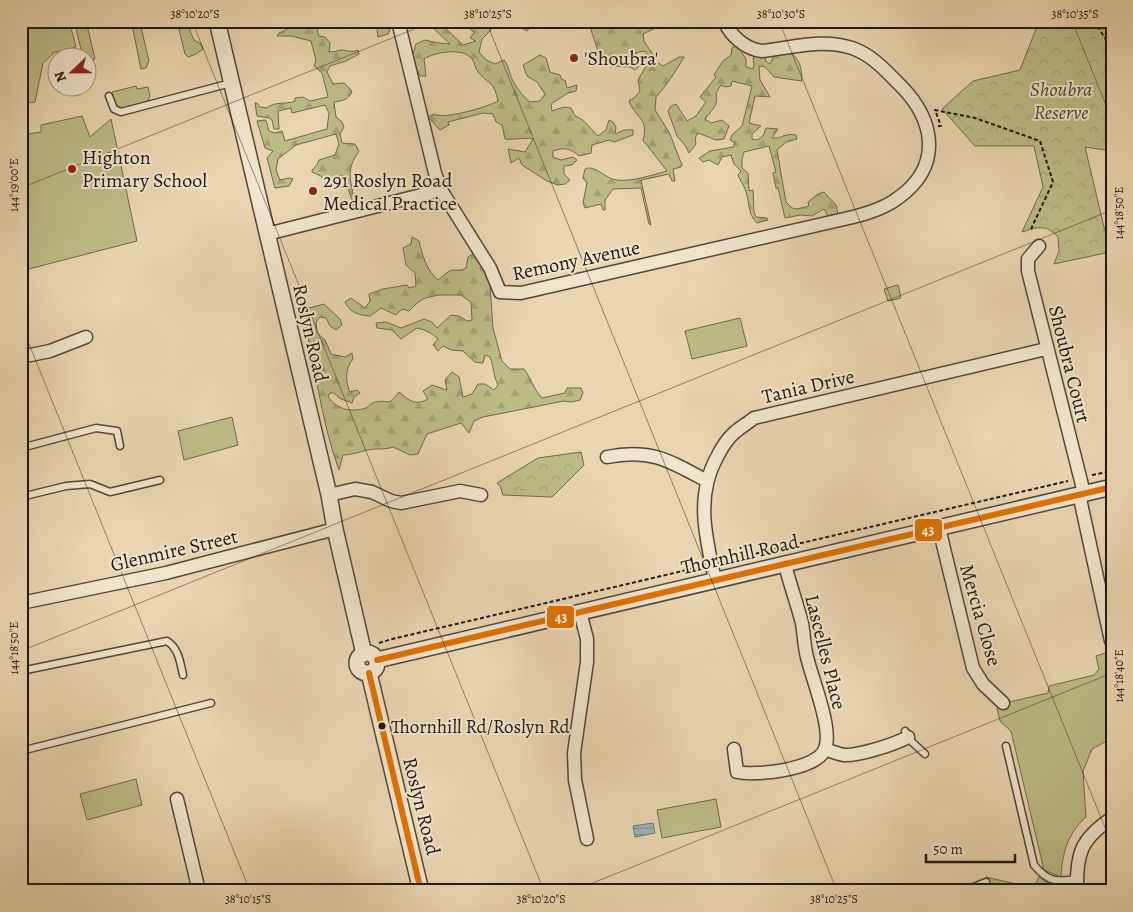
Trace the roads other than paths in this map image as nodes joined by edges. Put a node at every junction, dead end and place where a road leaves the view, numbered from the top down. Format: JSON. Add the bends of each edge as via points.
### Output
{"nodes":[{"id":1,"x":217,"y":21,"type":"edge"},
{"id":2,"x":398,"y":21,"type":"edge"},
{"id":3,"x":724,"y":21,"type":"edge"},
{"id":4,"x":231,"y":84,"type":"junction"},
{"id":5,"x":109,"y":96,"type":"dead end"},
{"id":6,"x":441,"y":190,"type":"junction"},
{"id":7,"x":267,"y":234,"type":"junction"},
{"id":8,"x":1039,"y":246,"type":"dead end"},
{"id":9,"x":86,"y":337,"type":"dead end"},
{"id":10,"x":1046,"y":349,"type":"junction"},
{"id":11,"x":21,"y":357,"type":"edge"},
{"id":12,"x":120,"y":446,"type":"dead end"},
{"id":13,"x":21,"y":448,"type":"edge"},
{"id":14,"x":607,"y":457,"type":"dead end"},
{"id":15,"x":160,"y":480,"type":"dead end"},
{"id":16,"x":707,"y":481,"type":"junction"},
{"id":17,"x":1112,"y":487,"type":"edge"},
{"id":18,"x":1081,"y":494,"type":"junction"},
{"id":19,"x":329,"y":495,"type":"junction"},
{"id":20,"x":481,"y":495,"type":"dead end"},
{"id":21,"x":21,"y":497,"type":"edge"},
{"id":22,"x":939,"y":528,"type":"junction"},
{"id":23,"x":335,"y":529,"type":"junction"},
{"id":24,"x":785,"y":565,"type":"junction"},
{"id":25,"x":715,"y":580,"type":"junction"},
{"id":26,"x":21,"y":602,"type":"edge"},
{"id":27,"x":580,"y":612,"type":"junction"},
{"id":28,"x":1111,"y":641,"type":"edge"},
{"id":29,"x":370,"y":662,"type":"junction"},
{"id":30,"x":21,"y":671,"type":"edge"},
{"id":31,"x":182,"y":675,"type":"dead end"},
{"id":32,"x":211,"y":703,"type":"dead end"},
{"id":33,"x":1003,"y":703,"type":"dead end"},
{"id":34,"x":907,"y":734,"type":"joint"},
{"id":35,"x":1006,"y":746,"type":"dead end"},
{"id":36,"x":734,"y":749,"type":"dead end"},
{"id":37,"x":825,"y":749,"type":"junction"},
{"id":38,"x":21,"y":751,"type":"edge"},
{"id":39,"x":925,"y":754,"type":"dead end"},
{"id":40,"x":177,"y":799,"type":"dead end"},
{"id":41,"x":1112,"y":818,"type":"edge"},
{"id":42,"x":587,"y":839,"type":"dead end"},
{"id":43,"x":986,"y":882,"type":"dead end"},
{"id":44,"x":1077,"y":885,"type":"edge"},
{"id":45,"x":199,"y":891,"type":"edge"},
{"id":46,"x":421,"y":891,"type":"edge"},
{"id":47,"x":964,"y":891,"type":"edge"}],
"edges":[{"from":1,"to":4,"type":"street","name":"Roslyn Road"},
{"from":2,"to":6,"type":"street"},
{"from":3,"to":6,"type":"street","name":"Remony Avenue","via":[[733,36],[752,49],[831,44],[853,48],[884,69],[922,112],[928,129],[927,158],[911,187],[887,206],[853,217],[521,294],[500,292],[490,268]]},
{"from":4,"to":5,"type":"lane","via":[[121,112],[114,109]]},
{"from":4,"to":7,"type":"street","name":"Roslyn Road"},
{"from":6,"to":7,"type":"street"},
{"from":7,"to":19,"type":"street","name":"Roslyn Road"},
{"from":8,"to":10,"type":"street","name":"Shoubra Court","via":[[1028,259],[1028,271]]},
{"from":9,"to":11,"type":"street","via":[[50,351]]},
{"from":10,"to":16,"type":"street","name":"Tania Drive","via":[[754,418],[723,445]]},
{"from":10,"to":18,"type":"street","name":"Shoubra Court","via":[[1080,478]]},
{"from":12,"to":13,"type":"lane","via":[[117,431],[96,428]]},
{"from":14,"to":16,"type":"street","via":[[621,454],[655,456]]},
{"from":15,"to":21,"type":"lane","via":[[110,492],[90,484]]},
{"from":16,"to":25,"type":"street","name":"Tania Drive","via":[[703,502],[705,532]]},
{"from":17,"to":18,"type":"street","name":"Thornhill Road"},
{"from":18,"to":22,"type":"street","name":"Thornhill Road"},
{"from":18,"to":28,"type":"street","name":"Shoubra Court"},
{"from":19,"to":20,"type":"street","via":[[355,489],[401,503],[460,492]]},
{"from":19,"to":23,"type":"street","name":"Roslyn Road"},
{"from":22,"to":24,"type":"street","name":"Thornhill Road"},
{"from":22,"to":33,"type":"street","name":"Mercia Close","via":[[971,663],[983,684]]},
{"from":23,"to":26,"type":"street","name":"Glenmire Street","via":[[166,573]]},
{"from":23,"to":29,"type":"street","name":"Roslyn Road"},
{"from":24,"to":25,"type":"street","name":"Thornhill Road"},
{"from":24,"to":37,"type":"street","name":"Lascelles Place","via":[[823,712]]},
{"from":25,"to":27,"type":"street","name":"Thornhill Road"},
{"from":27,"to":29,"type":"street","name":"Thornhill Road"},
{"from":27,"to":42,"type":"street","via":[[587,639],[587,662],[574,753],[575,780]]},
{"from":29,"to":46,"type":"street","name":"Roslyn Road"},
{"from":30,"to":31,"type":"lane","via":[[167,641],[178,652]]},
{"from":32,"to":38,"type":"lane"},
{"from":34,"to":37,"type":"street","via":[[895,743],[853,754],[838,754]]},
{"from":34,"to":39,"type":"lane"},
{"from":35,"to":44,"type":"lane","via":[[1034,865],[1048,878]]},
{"from":36,"to":37,"type":"street","via":[[738,776],[788,769],[818,758]]},
{"from":40,"to":45,"type":"street"},
{"from":41,"to":44,"type":"street","via":[[1094,831],[1081,850]]},
{"from":43,"to":47,"type":"lane"}]}
